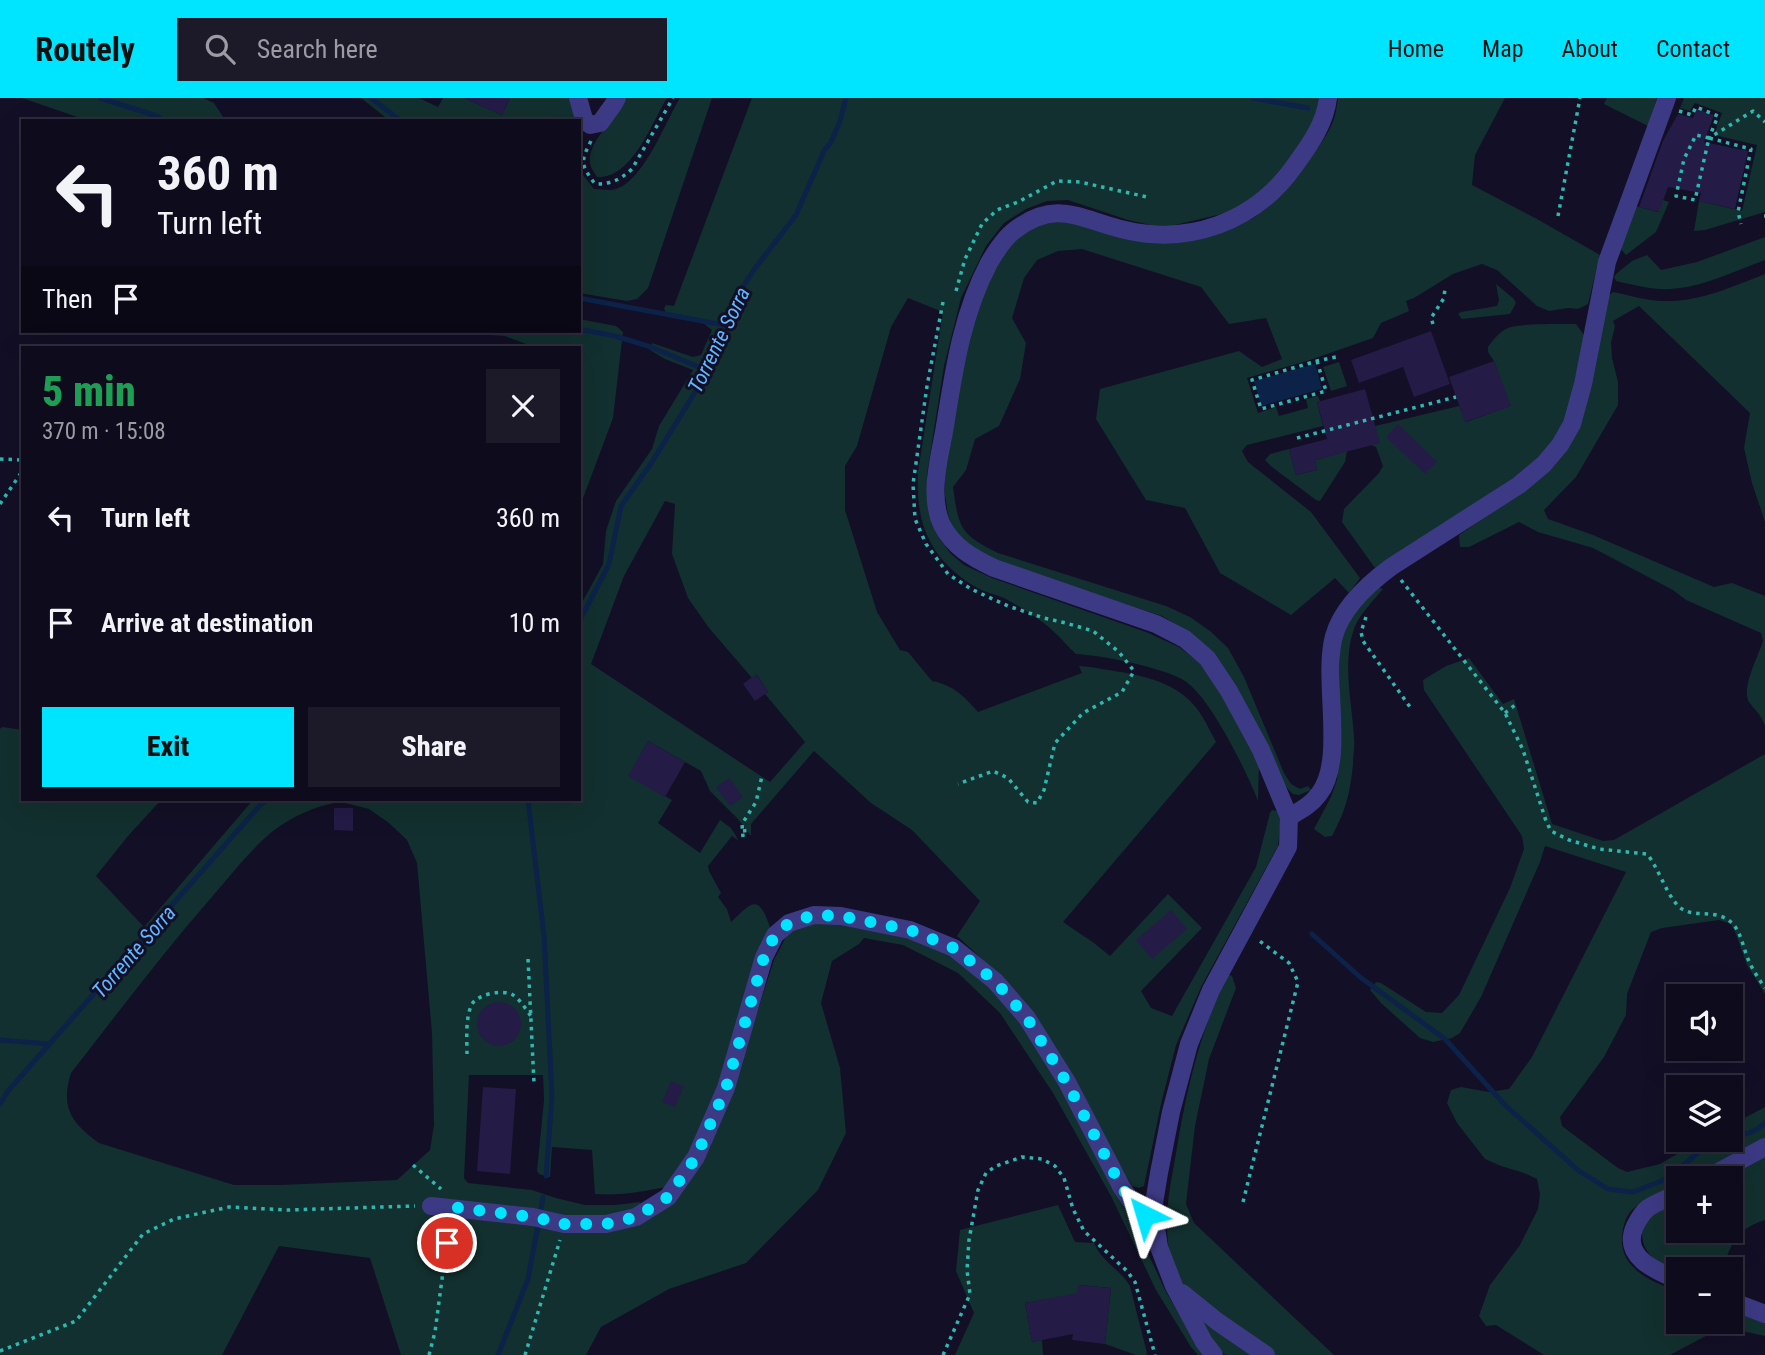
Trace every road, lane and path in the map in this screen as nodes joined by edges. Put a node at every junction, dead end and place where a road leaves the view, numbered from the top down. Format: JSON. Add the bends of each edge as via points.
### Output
{"nodes":[{"id":1,"x":578,"y":98,"type":"edge"},
{"id":2,"x":617,"y":98,"type":"edge"},
{"id":3,"x":673,"y":98,"type":"edge"},
{"id":4,"x":1328,"y":98,"type":"edge"},
{"id":5,"x":1580,"y":98,"type":"edge"},
{"id":6,"x":1665,"y":105,"type":"edge"},
{"id":7,"x":1765,"y":122,"type":"edge"},
{"id":8,"x":600,"y":123,"type":"junction"},
{"id":9,"x":1709,"y":138,"type":"junction"},
{"id":10,"x":1558,"y":216,"type":"dead end"},
{"id":11,"x":1741,"y":224,"type":"dead end"},
{"id":12,"x":1445,"y":288,"type":"dead end"},
{"id":13,"x":1433,"y":324,"type":"dead end"},
{"id":14,"x":1336,"y":357,"type":"dead end"},
{"id":15,"x":1317,"y":361,"type":"junction"},
{"id":16,"x":1456,"y":397,"type":"dead end"},
{"id":17,"x":1297,"y":438,"type":"dead end"},
{"id":18,"x":0,"y":459,"type":"edge"},
{"id":19,"x":21,"y":460,"type":"edge"},
{"id":20,"x":21,"y":473,"type":"edge"},
{"id":21,"x":0,"y":504,"type":"edge"},
{"id":22,"x":1391,"y":567,"type":"junction"},
{"id":23,"x":1370,"y":613,"type":"dead end"},
{"id":24,"x":1044,"y":618,"type":"dead end"},
{"id":25,"x":1515,"y":705,"type":"dead end"},
{"id":26,"x":1409,"y":708,"type":"dead end"},
{"id":27,"x":1505,"y":713,"type":"junction"},
{"id":28,"x":762,"y":776,"type":"dead end"},
{"id":29,"x":958,"y":784,"type":"dead end"},
{"id":30,"x":1289,"y":817,"type":"junction"},
{"id":31,"x":751,"y":830,"type":"dead end"},
{"id":32,"x":743,"y":831,"type":"junction"},
{"id":33,"x":744,"y":837,"type":"dead end"},
{"id":34,"x":1245,"y":929,"type":"junction"},
{"id":35,"x":528,"y":959,"type":"dead end"},
{"id":36,"x":1765,"y":988,"type":"edge"},
{"id":37,"x":531,"y":1016,"type":"junction"},
{"id":38,"x":467,"y":1054,"type":"dead end"},
{"id":39,"x":534,"y":1083,"type":"dead end"},
{"id":40,"x":1765,"y":1147,"type":"edge"},
{"id":41,"x":413,"y":1165,"type":"dead end"},
{"id":42,"x":1729,"y":1166,"type":"edge"},
{"id":43,"x":1666,"y":1199,"type":"edge"},
{"id":44,"x":1243,"y":1202,"type":"dead end"},
{"id":45,"x":431,"y":1206,"type":"joint"},
{"id":46,"x":451,"y":1207,"type":"junction"},
{"id":47,"x":564,"y":1224,"type":"junction"},
{"id":48,"x":1156,"y":1225,"type":"junction"},
{"id":49,"x":1666,"y":1274,"type":"edge"},
{"id":50,"x":1174,"y":1286,"type":"junction"},
{"id":51,"x":1743,"y":1306,"type":"edge"},
{"id":52,"x":1765,"y":1314,"type":"edge"},
{"id":53,"x":0,"y":1351,"type":"edge"},
{"id":54,"x":429,"y":1355,"type":"edge"},
{"id":55,"x":525,"y":1355,"type":"edge"},
{"id":56,"x":943,"y":1355,"type":"edge"},
{"id":57,"x":1155,"y":1355,"type":"edge"},
{"id":58,"x":1214,"y":1355,"type":"edge"},
{"id":59,"x":1266,"y":1355,"type":"edge"}],
"edges":[{"from":1,"to":8,"type":"street","via":[[584,119],[590,125]]},
{"from":2,"to":8,"type":"street"},
{"from":3,"to":8,"type":"path","via":[[632,169],[609,184],[595,184],[584,169],[584,155]]},
{"from":4,"to":30,"type":"street","via":[[1316,134],[1286,177],[1250,211],[1227,221],[1200,230],[1147,233],[1072,213],[1051,213],[1013,232],[997,250],[969,308],[937,478],[942,526],[972,557],[1156,624],[1185,639],[1207,658],[1261,750]]},
{"from":5,"to":10,"type":"path"},
{"from":6,"to":9,"type":"path","via":[[1692,115],[1696,107],[1717,116]]},
{"from":6,"to":22,"type":"street","via":[[1608,262],[1583,384],[1572,424],[1560,445],[1519,485]]},
{"from":7,"to":9,"type":"path","via":[[1753,111]]},
{"from":9,"to":9,"type":"path","via":[[1696,135],[1684,159],[1676,196],[1695,200]]},
{"from":9,"to":11,"type":"path","via":[[1751,149],[1738,212]]},
{"from":12,"to":13,"type":"path","via":[[1431,318]]},
{"from":14,"to":15,"type":"path"},
{"from":15,"to":15,"type":"path","via":[[1252,380],[1261,409],[1326,391]]},
{"from":16,"to":17,"type":"path"},
{"from":18,"to":19,"type":"path"},
{"from":20,"to":21,"type":"path"},
{"from":22,"to":27,"type":"path"},
{"from":22,"to":30,"type":"street","via":[[1364,588],[1339,623],[1331,653],[1328,776],[1306,808]]},
{"from":23,"to":26,"type":"path","via":[[1363,641]]},
{"from":24,"to":29,"type":"path","via":[[1093,631],[1134,671],[1122,692],[1083,713],[1055,743],[1037,803],[1028,802],[1008,778],[993,771]]},
{"from":25,"to":27,"type":"path"},
{"from":27,"to":36,"type":"path","via":[[1551,831],[1599,849],[1647,854],[1681,909],[1718,915],[1736,926]]},
{"from":28,"to":32,"type":"path"},
{"from":30,"to":34,"type":"street","via":[[1288,847]]},
{"from":31,"to":32,"type":"path"},
{"from":32,"to":33,"type":"path"},
{"from":34,"to":44,"type":"path","via":[[1289,963],[1298,982]]},
{"from":34,"to":48,"type":"street","via":[[1211,990],[1189,1044],[1159,1173],[1153,1209]]},
{"from":35,"to":37,"type":"path"},
{"from":37,"to":38,"type":"path","via":[[514,995],[482,996],[473,1003],[467,1026]]},
{"from":37,"to":39,"type":"path"},
{"from":40,"to":42,"type":"street"},
{"from":41,"to":46,"type":"path","via":[[440,1188]]},
{"from":43,"to":49,"type":"street","via":[[1640,1217],[1632,1243],[1636,1256]]},
{"from":45,"to":46,"type":"street"},
{"from":45,"to":53,"type":"path","via":[[287,1210],[229,1206],[174,1219],[143,1234],[76,1321]]},
{"from":46,"to":47,"type":"street"},
{"from":46,"to":54,"type":"path"},
{"from":47,"to":48,"type":"street","via":[[606,1224],[636,1217],[668,1197],[696,1157],[726,1088],[764,957],[775,935],[789,923],[814,915],[910,930],[954,948],[995,981],[1027,1018],[1067,1083],[1122,1188]]},
{"from":47,"to":55,"type":"path"},
{"from":48,"to":50,"type":"street"},
{"from":50,"to":58,"type":"street"},
{"from":50,"to":59,"type":"street"},
{"from":51,"to":52,"type":"street"},
{"from":56,"to":57,"type":"path","via":[[970,1294],[969,1240],[978,1190],[986,1173],[1022,1157],[1055,1166],[1084,1231],[1127,1270],[1135,1282]]}]}
